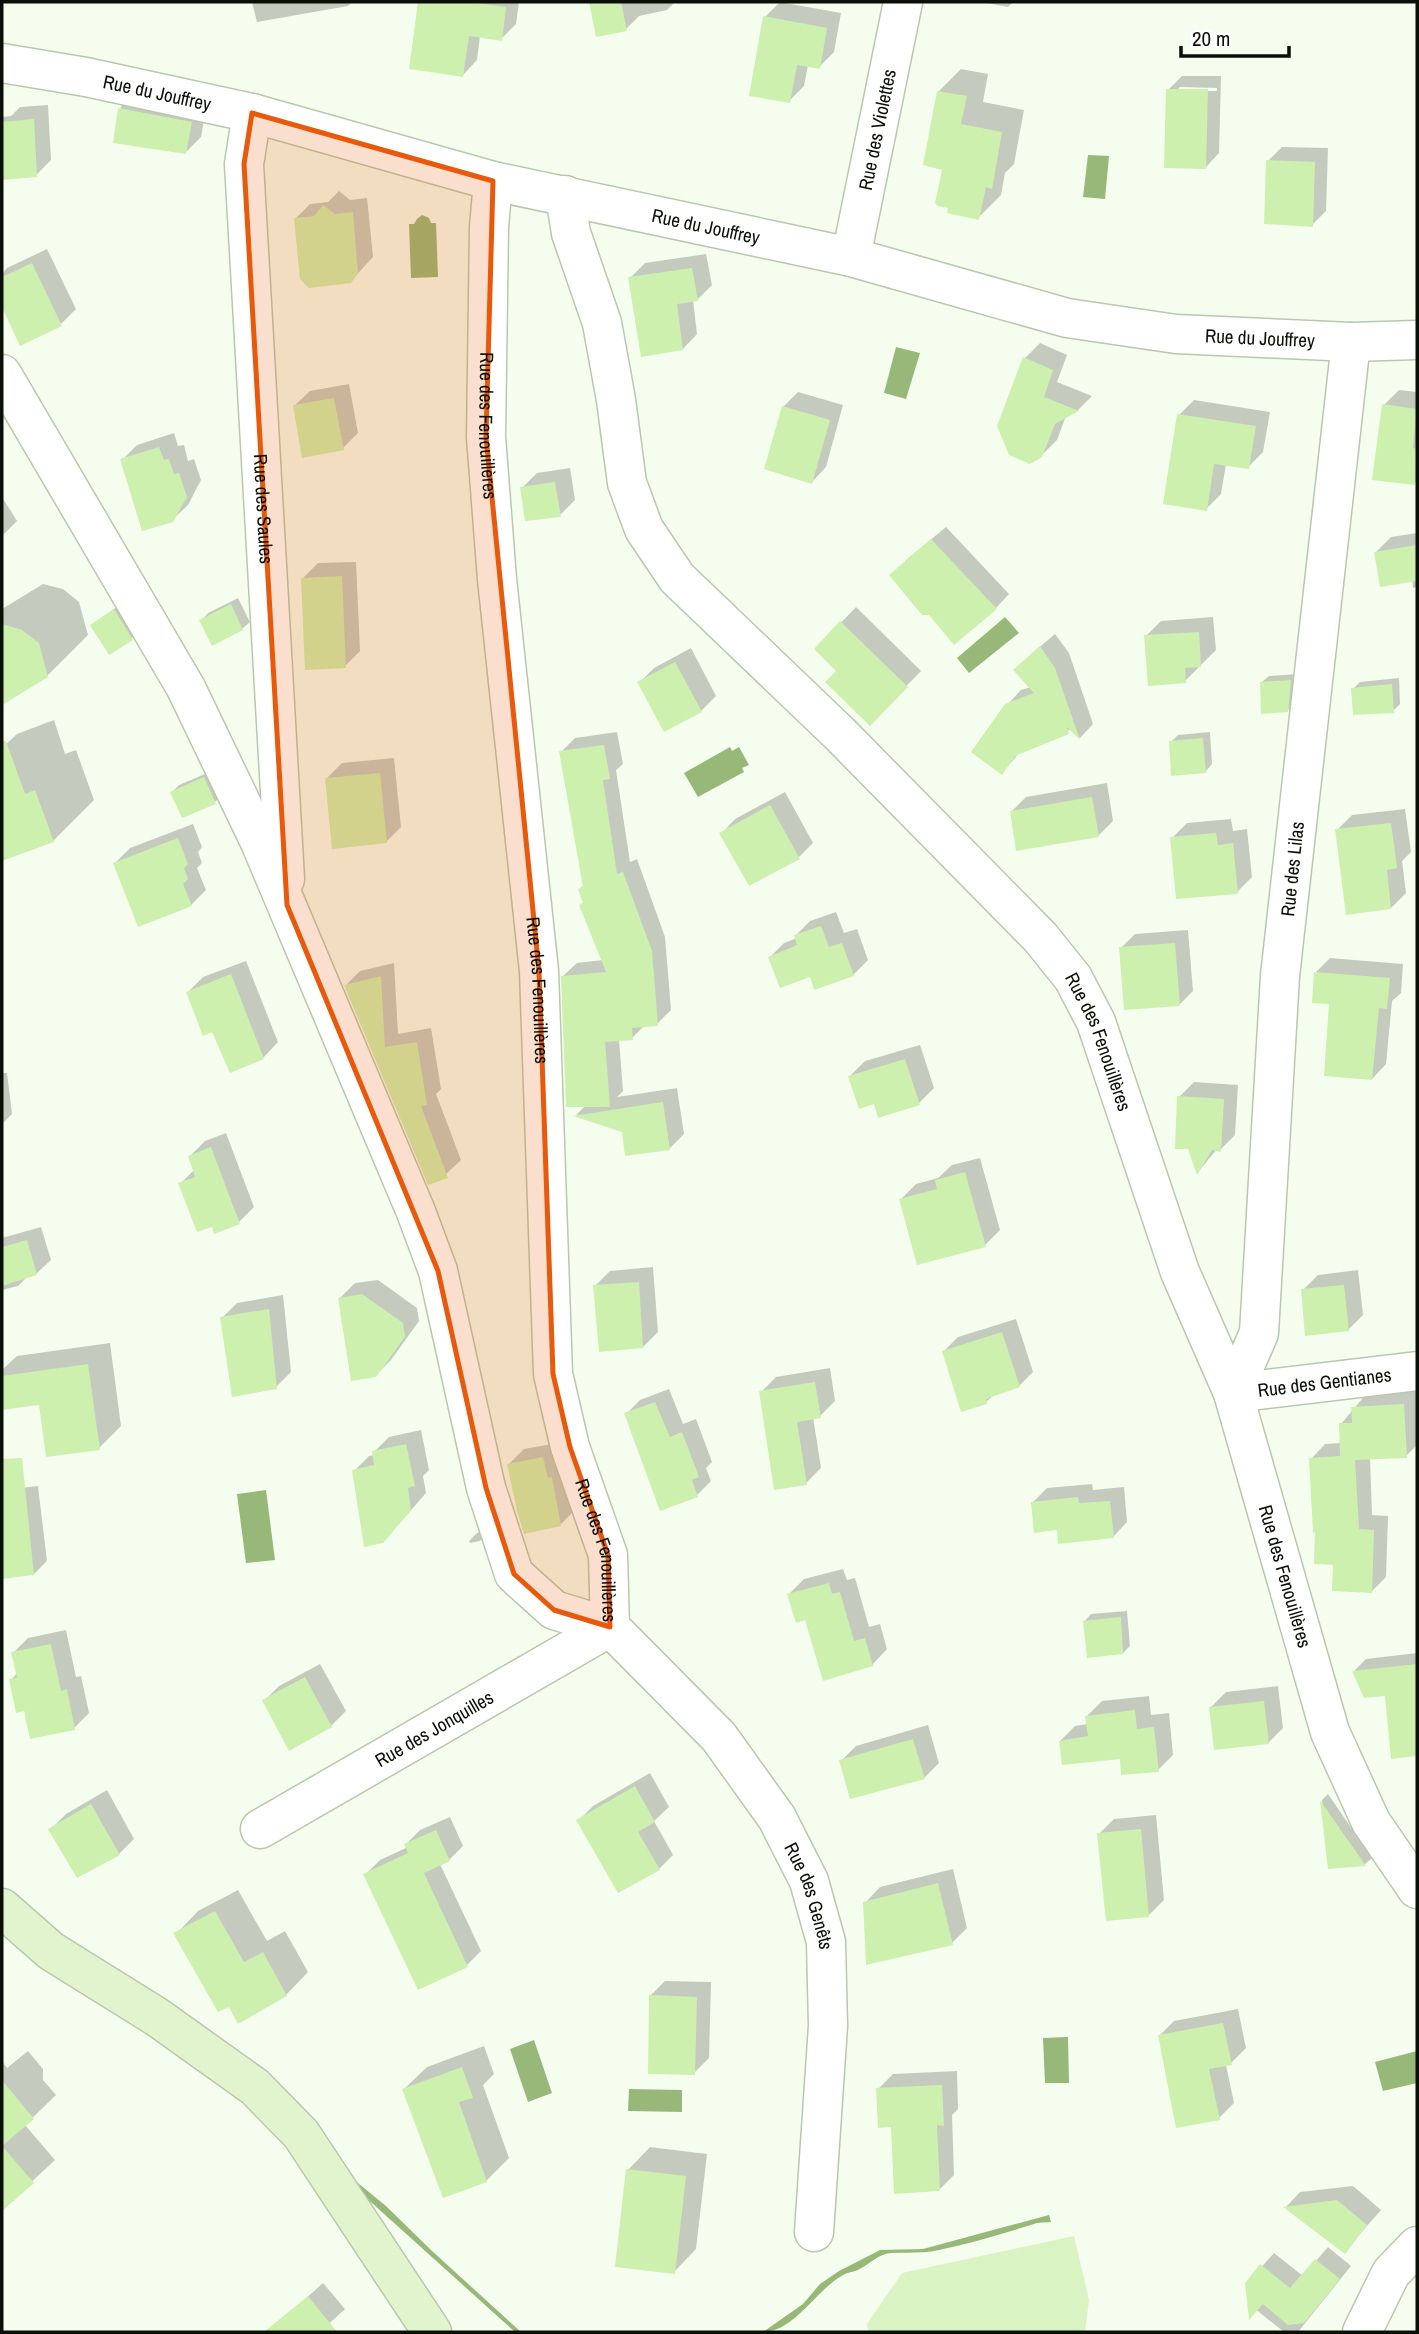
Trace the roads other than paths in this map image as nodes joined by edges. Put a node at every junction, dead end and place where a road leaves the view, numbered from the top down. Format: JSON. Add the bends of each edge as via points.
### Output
{"nodes":[{"id":1,"x":903,"y":2,"type":"edge"},
{"id":2,"x":2,"y":63,"type":"edge"},
{"id":3,"x":252,"y":113,"type":"junction"},
{"id":4,"x":493,"y":181,"type":"junction"},
{"id":5,"x":565,"y":195,"type":"junction"},
{"id":6,"x":851,"y":257,"type":"junction"},
{"id":7,"x":1417,"y":340,"type":"edge"},
{"id":8,"x":1351,"y":342,"type":"junction"},
{"id":9,"x":2,"y":373,"type":"edge"},
{"id":10,"x":287,"y":905,"type":"junction"},
{"id":11,"x":1417,"y":1371,"type":"edge"},
{"id":12,"x":1233,"y":1393,"type":"junction"},
{"id":13,"x":610,"y":1627,"type":"junction"},
{"id":14,"x":260,"y":1829,"type":"dead end"},
{"id":15,"x":1417,"y":1889,"type":"edge"},
{"id":16,"x":2,"y":1908,"type":"edge"},
{"id":17,"x":814,"y":2232,"type":"dead end"},
{"id":18,"x":1417,"y":2246,"type":"edge"},
{"id":19,"x":432,"y":2332,"type":"edge"},
{"id":20,"x":1362,"y":2332,"type":"edge"}],
"edges":[{"from":1,"to":6,"type":"street","name":"Rue des Violettes"},
{"from":2,"to":3,"type":"street","name":"Rue du Jouffrey","via":[[86,76]]},
{"from":3,"to":4,"type":"street","name":"Rue du Jouffrey"},
{"from":3,"to":10,"type":"street","name":"Rue des Saules","via":[[244,164]]},
{"from":4,"to":5,"type":"street","name":"Rue du Jouffrey"},
{"from":4,"to":13,"type":"street","name":"Rue des Fenouillères","via":[[486,437],[539,971],[553,1374],[570,1447],[608,1555]]},
{"from":5,"to":6,"type":"street","name":"Rue du Jouffrey"},
{"from":5,"to":12,"type":"street","name":"Rue des Fenouillères","via":[[571,233],[602,323],[627,483],[645,529],[677,578],[878,773],[1040,937],[1073,978],[1096,1022],[1180,1272]]},
{"from":6,"to":8,"type":"street","name":"Rue du Jouffrey","via":[[1067,318],[1176,334]]},
{"from":7,"to":8,"type":"street","name":"Rue du Jouffrey"},
{"from":8,"to":12,"type":"street","name":"Rue des Lilas","via":[[1280,976],[1259,1333]]},
{"from":9,"to":10,"type":"street","name":"Rue des Fenouillères","via":[[186,688]]},
{"from":10,"to":13,"type":"street","name":"Rue des Fenouillères","via":[[438,1271],[486,1488],[514,1574],[554,1610]]},
{"from":11,"to":12,"type":"street","name":"Rue des Gentianes"},
{"from":12,"to":15,"type":"street","name":"Rue des Fenouillères","via":[[1330,1732],[1371,1822]]},
{"from":13,"to":14,"type":"street","name":"Rue des Jonquilles"},
{"from":13,"to":17,"type":"street","name":"Rue des Genêts","via":[[719,1737],[777,1818],[809,1881],[826,1942],[828,2025]]},
{"from":16,"to":19,"type":"street","via":[[51,1951],[157,2017],[255,2087],[301,2134]]},
{"from":18,"to":20,"type":"street","via":[[1391,2273]]}]}
